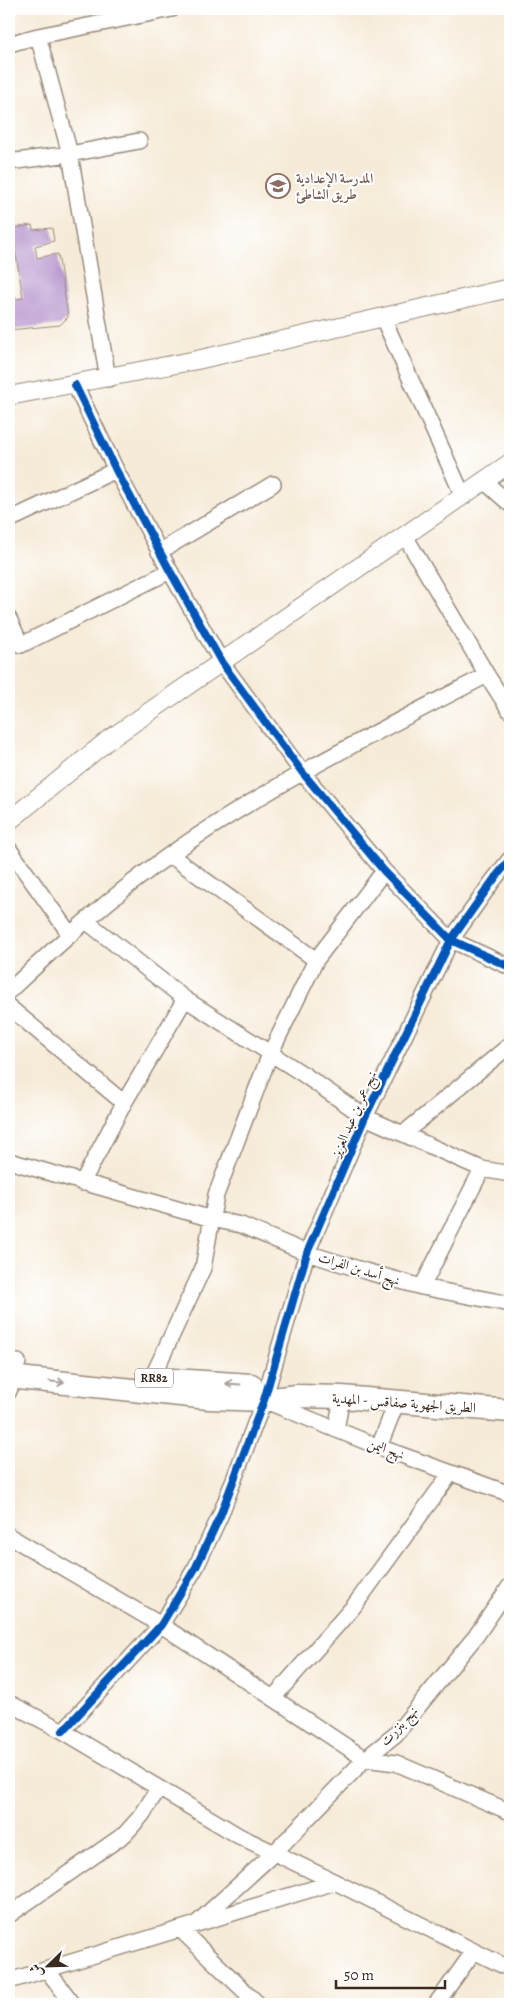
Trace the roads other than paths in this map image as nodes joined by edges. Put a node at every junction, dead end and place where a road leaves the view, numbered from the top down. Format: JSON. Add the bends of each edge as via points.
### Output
{"nodes":[{"id":1,"x":172,"y":9,"type":"edge"},
{"id":2,"x":38,"y":36,"type":"junction"},
{"id":3,"x":9,"y":44,"type":"edge"},
{"id":4,"x":139,"y":141,"type":"dead end"},
{"id":5,"x":70,"y":154,"type":"junction"},
{"id":6,"x":9,"y":162,"type":"edge"},
{"id":7,"x":510,"y":288,"type":"edge"},
{"id":8,"x":383,"y":318,"type":"junction"},
{"id":9,"x":108,"y":378,"type":"junction"},
{"id":10,"x":75,"y":385,"type":"junction"},
{"id":11,"x":9,"y":396,"type":"edge"},
{"id":12,"x":510,"y":463,"type":"edge"},
{"id":13,"x":116,"y":470,"type":"junction"},
{"id":14,"x":484,"y":481,"type":"junction"},
{"id":15,"x":273,"y":484,"type":"dead end"},
{"id":16,"x":463,"y":496,"type":"junction"},
{"id":17,"x":510,"y":504,"type":"edge"},
{"id":18,"x":9,"y":520,"type":"edge"},
{"id":19,"x":405,"y":536,"type":"junction"},
{"id":20,"x":159,"y":552,"type":"junction"},
{"id":21,"x":170,"y":571,"type":"junction"},
{"id":22,"x":9,"y":619,"type":"edge"},
{"id":23,"x":222,"y":663,"type":"junction"},
{"id":24,"x":486,"y":675,"type":"junction"},
{"id":25,"x":510,"y":711,"type":"edge"},
{"id":26,"x":302,"y":772,"type":"junction"},
{"id":27,"x":9,"y":821,"type":"edge"},
{"id":28,"x":9,"y":849,"type":"edge"},
{"id":29,"x":170,"y":855,"type":"junction"},
{"id":30,"x":510,"y":859,"type":"edge"},
{"id":31,"x":384,"y":871,"type":"junction"},
{"id":32,"x":86,"y":920,"type":"junction"},
{"id":33,"x":70,"y":933,"type":"junction"},
{"id":34,"x":451,"y":940,"type":"junction"},
{"id":35,"x":316,"y":960,"type":"junction"},
{"id":36,"x":510,"y":967,"type":"edge"},
{"id":37,"x":9,"y":991,"type":"edge"},
{"id":38,"x":185,"y":999,"type":"junction"},
{"id":39,"x":9,"y":1007,"type":"edge"},
{"id":40,"x":510,"y":1046,"type":"edge"},
{"id":41,"x":270,"y":1054,"type":"junction"},
{"id":42,"x":124,"y":1102,"type":"junction"},
{"id":43,"x":365,"y":1117,"type":"junction"},
{"id":44,"x":403,"y":1134,"type":"junction"},
{"id":45,"x":9,"y":1161,"type":"edge"},
{"id":46,"x":482,"y":1169,"type":"junction"},
{"id":47,"x":510,"y":1174,"type":"edge"},
{"id":48,"x":82,"y":1183,"type":"junction"},
{"id":49,"x":212,"y":1219,"type":"junction"},
{"id":50,"x":307,"y":1253,"type":"junction"},
{"id":51,"x":422,"y":1287,"type":"junction"},
{"id":52,"x":510,"y":1304,"type":"edge"},
{"id":53,"x":12,"y":1374,"type":"edge"},
{"id":54,"x":152,"y":1378,"type":"junction"},
{"id":55,"x":266,"y":1393,"type":"junction"},
{"id":56,"x":342,"y":1397,"type":"junction"},
{"id":57,"x":397,"y":1401,"type":"junction"},
{"id":58,"x":510,"y":1412,"type":"edge"},
{"id":59,"x":336,"y":1430,"type":"junction"},
{"id":60,"x":379,"y":1447,"type":"junction"},
{"id":61,"x":451,"y":1473,"type":"junction"},
{"id":62,"x":510,"y":1494,"type":"edge"},
{"id":63,"x":9,"y":1536,"type":"edge"},
{"id":64,"x":510,"y":1586,"type":"edge"},
{"id":65,"x":161,"y":1625,"type":"junction"},
{"id":66,"x":273,"y":1698,"type":"junction"},
{"id":67,"x":11,"y":1709,"type":"edge"},
{"id":68,"x":63,"y":1731,"type":"junction"},
{"id":69,"x":365,"y":1759,"type":"junction"},
{"id":70,"x":158,"y":1789,"type":"junction"},
{"id":71,"x":510,"y":1812,"type":"edge"},
{"id":72,"x":273,"y":1854,"type":"junction"},
{"id":73,"x":335,"y":1882,"type":"junction"},
{"id":74,"x":9,"y":1915,"type":"edge"},
{"id":75,"x":196,"y":1924,"type":"junction"},
{"id":76,"x":180,"y":1929,"type":"junction"},
{"id":77,"x":474,"y":1951,"type":"junction"},
{"id":78,"x":510,"y":1969,"type":"edge"},
{"id":79,"x":47,"y":1970,"type":"junction"},
{"id":80,"x":9,"y":1981,"type":"edge"},
{"id":81,"x":73,"y":2004,"type":"edge"},
{"id":82,"x":258,"y":2004,"type":"edge"},
{"id":83,"x":436,"y":2004,"type":"edge"}],
"edges":[{"from":1,"to":2,"type":"street"},
{"from":2,"to":3,"type":"street"},
{"from":2,"to":5,"type":"street"},
{"from":4,"to":5,"type":"street"},
{"from":5,"to":6,"type":"street"},
{"from":5,"to":9,"type":"street"},
{"from":7,"to":8,"type":"street"},
{"from":8,"to":9,"type":"street"},
{"from":8,"to":16,"type":"street"},
{"from":9,"to":10,"type":"street"},
{"from":10,"to":11,"type":"street"},
{"from":10,"to":13,"type":"street"},
{"from":12,"to":14,"type":"street"},
{"from":13,"to":18,"type":"street"},
{"from":13,"to":20,"type":"street"},
{"from":14,"to":16,"type":"street"},
{"from":14,"to":17,"type":"street"},
{"from":15,"to":20,"type":"street"},
{"from":16,"to":19,"type":"street"},
{"from":19,"to":23,"type":"street"},
{"from":19,"to":24,"type":"street"},
{"from":20,"to":21,"type":"street"},
{"from":21,"to":22,"type":"street","via":[[21,645]]},
{"from":21,"to":23,"type":"street"},
{"from":23,"to":26,"type":"street"},
{"from":23,"to":27,"type":"street","via":[[107,741]]},
{"from":24,"to":25,"type":"street"},
{"from":24,"to":26,"type":"street"},
{"from":26,"to":29,"type":"street"},
{"from":26,"to":31,"type":"street"},
{"from":28,"to":33,"type":"street"},
{"from":29,"to":32,"type":"street"},
{"from":29,"to":35,"type":"street"},
{"from":30,"to":34,"type":"street","name":"نهج عمر بن عبد العزيز"},
{"from":31,"to":34,"type":"street"},
{"from":31,"to":35,"type":"street"},
{"from":32,"to":33,"type":"street"},
{"from":32,"to":38,"type":"street"},
{"from":33,"to":37,"type":"street"},
{"from":34,"to":36,"type":"street"},
{"from":34,"to":43,"type":"street","name":"نهج عمر بن عبد العزيز"},
{"from":35,"to":41,"type":"street"},
{"from":38,"to":41,"type":"street"},
{"from":38,"to":42,"type":"street"},
{"from":39,"to":42,"type":"street"},
{"from":40,"to":44,"type":"street"},
{"from":41,"to":43,"type":"street"},
{"from":41,"to":49,"type":"street","via":[[216,1195]]},
{"from":42,"to":48,"type":"street"},
{"from":43,"to":44,"type":"street"},
{"from":43,"to":50,"type":"street","name":"نهج عمر بن عبد العزيز"},
{"from":44,"to":46,"type":"street"},
{"from":45,"to":48,"type":"street","name":"نهج أسد بن الفرات"},
{"from":46,"to":47,"type":"street"},
{"from":46,"to":51,"type":"street"},
{"from":48,"to":49,"type":"street","name":"نهج أسد بن الفرات"},
{"from":49,"to":50,"type":"street","name":"نهج أسد بن الفرات","via":[[241,1226]]},
{"from":49,"to":54,"type":"street","via":[[203,1268]]},
{"from":50,"to":51,"type":"street","name":"نهج أسد بن الفرات"},
{"from":50,"to":55,"type":"street","name":"نهج عمر بن عبد العزيز"},
{"from":51,"to":52,"type":"street","name":"نهج أسد بن الفرات"},
{"from":53,"to":54,"type":"main road","name":"الطريق الجهوية صفاقس - المهدية","number":"RR82"},
{"from":53,"to":55,"type":"main road","name":"الطريق الجهوية صفاقس - المهدية","number":"RR82","one_way":true,"via":[[209,1398]]},
{"from":55,"to":54,"type":"main road","name":"الطريق الجهوية صفاقس - المهدية","number":"RR82","one_way":true},
{"from":55,"to":56,"type":"main road","name":"الطريق الجهوية صفاقس - المهدية","number":"RR82"},
{"from":55,"to":59,"type":"street","name":"نهج اليمن"},
{"from":55,"to":65,"type":"street","name":"نهج عمر بن عبد العزيز","via":[[208,1542]]},
{"from":56,"to":57,"type":"main road","name":"الطريق الجهوية صفاقس - المهدية","number":"RR82"},
{"from":56,"to":59,"type":"street"},
{"from":57,"to":58,"type":"main road","name":"الطريق الجهوية صفاقس - المهدية","number":"RR82"},
{"from":57,"to":60,"type":"street"},
{"from":59,"to":60,"type":"street","name":"نهج اليمن"},
{"from":60,"to":61,"type":"street","name":"نهج اليمن"},
{"from":61,"to":62,"type":"street","name":"نهج اليمن"},
{"from":61,"to":66,"type":"street","via":[[354,1606]]},
{"from":63,"to":65,"type":"street"},
{"from":64,"to":69,"type":"street","name":"نهج بنزرت","via":[[476,1636],[396,1735]]},
{"from":65,"to":66,"type":"street"},
{"from":65,"to":68,"type":"street","name":"نهج عمر بن عبد العزيز"},
{"from":66,"to":69,"type":"street"},
{"from":67,"to":68,"type":"street"},
{"from":68,"to":70,"type":"street"},
{"from":69,"to":71,"type":"street","via":[[396,1763]]},
{"from":69,"to":72,"type":"street","name":"نهج بنزرت"},
{"from":70,"to":72,"type":"street"},
{"from":70,"to":74,"type":"street","via":[[125,1834]]},
{"from":72,"to":73,"type":"street"},
{"from":72,"to":75,"type":"street","name":"نهج بنزرت"},
{"from":73,"to":75,"type":"street"},
{"from":73,"to":77,"type":"street"},
{"from":75,"to":76,"type":"street"},
{"from":76,"to":79,"type":"street"},
{"from":76,"to":82,"type":"street"},
{"from":77,"to":78,"type":"street"},
{"from":77,"to":83,"type":"street"},
{"from":79,"to":80,"type":"street"},
{"from":79,"to":81,"type":"street"}]}
